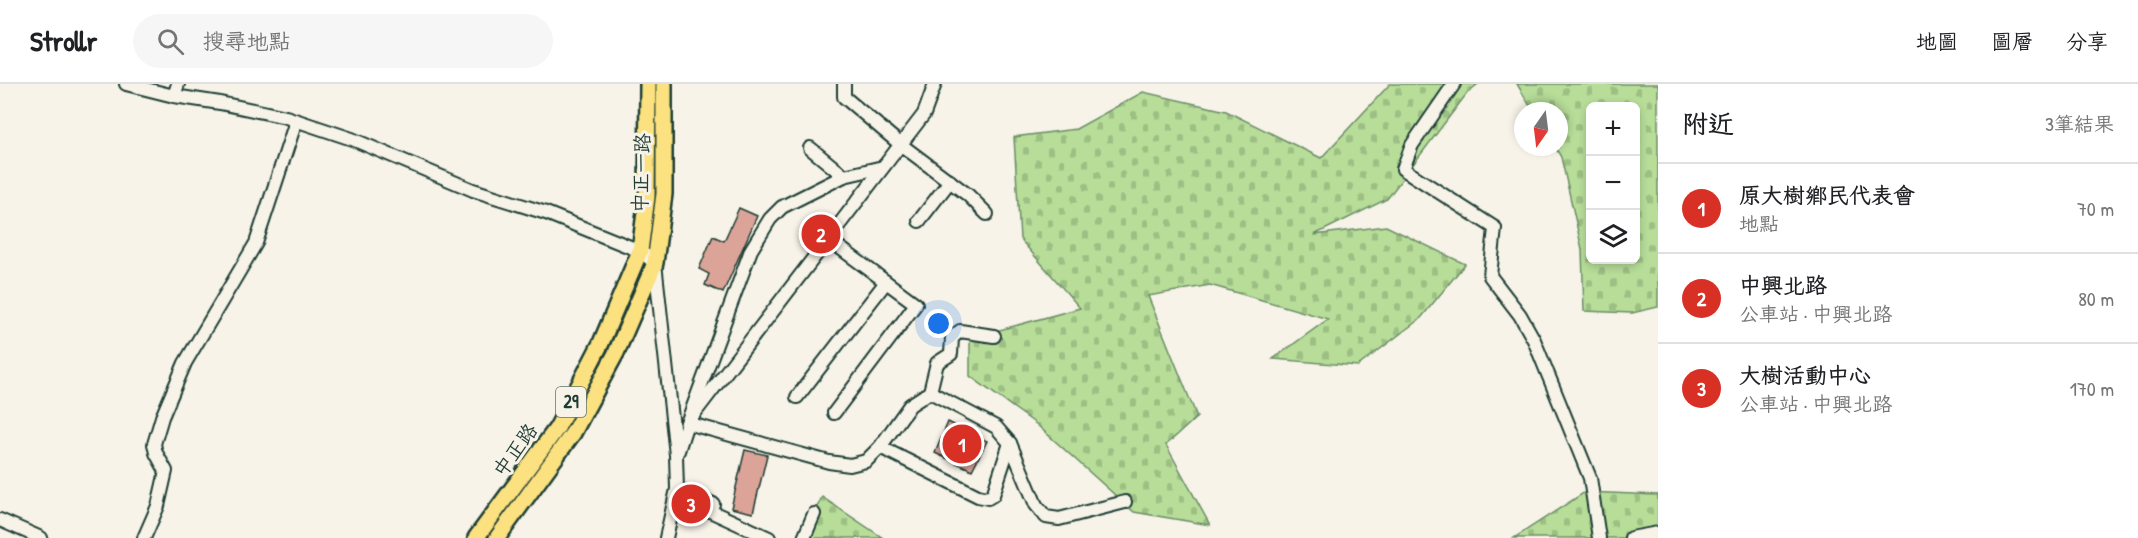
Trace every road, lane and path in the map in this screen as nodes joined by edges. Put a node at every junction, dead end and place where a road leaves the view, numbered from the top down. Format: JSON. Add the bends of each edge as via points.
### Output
{"nodes":[{"id":1,"x":126,"y":84,"type":"edge"},
{"id":2,"x":648,"y":84,"type":"edge"},
{"id":3,"x":664,"y":84,"type":"edge"},
{"id":4,"x":844,"y":84,"type":"edge"},
{"id":5,"x":935,"y":84,"type":"edge"},
{"id":6,"x":1454,"y":84,"type":"edge"},
{"id":7,"x":176,"y":90,"type":"edge"},
{"id":8,"x":296,"y":121,"type":"junction"},
{"id":9,"x":900,"y":144,"type":"junction"},
{"id":10,"x":810,"y":148,"type":"dead end"},
{"id":11,"x":883,"y":167,"type":"junction"},
{"id":12,"x":844,"y":176,"type":"junction"},
{"id":13,"x":950,"y":181,"type":"junction"},
{"id":14,"x":987,"y":214,"type":"dead end"},
{"id":15,"x":918,"y":221,"type":"dead end"},
{"id":16,"x":828,"y":239,"type":"junction"},
{"id":17,"x":640,"y":251,"type":"junction"},
{"id":18,"x":655,"y":263,"type":"junction"},
{"id":19,"x":886,"y":282,"type":"junction"},
{"id":20,"x":994,"y":336,"type":"dead end"},
{"id":21,"x":930,"y":392,"type":"junction"},
{"id":22,"x":797,"y":397,"type":"dead end"},
{"id":23,"x":834,"y":413,"type":"dead end"},
{"id":24,"x":687,"y":423,"type":"junction"},
{"id":25,"x":1010,"y":443,"type":"junction"},
{"id":26,"x":880,"y":447,"type":"junction"},
{"id":27,"x":676,"y":455,"type":"junction"},
{"id":28,"x":676,"y":489,"type":"junction"},
{"id":29,"x":1125,"y":502,"type":"dead end"},
{"id":30,"x":814,"y":514,"type":"dead end"},
{"id":31,"x":0,"y":520,"type":"edge"},
{"id":32,"x":1658,"y":532,"type":"edge"},
{"id":33,"x":41,"y":538,"type":"edge"},
{"id":34,"x":144,"y":538,"type":"edge"},
{"id":35,"x":476,"y":538,"type":"edge"},
{"id":36,"x":497,"y":538,"type":"edge"},
{"id":37,"x":666,"y":538,"type":"edge"},
{"id":38,"x":769,"y":538,"type":"edge"},
{"id":39,"x":804,"y":538,"type":"edge"},
{"id":40,"x":1599,"y":538,"type":"edge"},
{"id":41,"x":1631,"y":538,"type":"edge"}],
"edges":[{"from":1,"to":7,"type":"street"},
{"from":2,"to":17,"type":"main road","name":"中正一路","number":"29","via":[[647,197]]},
{"from":3,"to":18,"type":"main road","name":"中正一路","number":"29","via":[[664,194]]},
{"from":4,"to":9,"type":"street","via":[[844,98]]},
{"from":5,"to":9,"type":"street","via":[[924,114]]},
{"from":6,"to":40,"type":"street","via":[[1412,145],[1403,169],[1495,228],[1490,276],[1534,340],[1590,478]]},
{"from":7,"to":8,"type":"street"},
{"from":8,"to":17,"type":"street"},
{"from":8,"to":34,"type":"street","via":[[256,243],[185,363],[162,417],[154,444],[166,471],[158,506]]},
{"from":9,"to":11,"type":"street"},
{"from":9,"to":13,"type":"street"},
{"from":10,"to":12,"type":"street"},
{"from":11,"to":12,"type":"street"},
{"from":11,"to":16,"type":"street"},
{"from":12,"to":24,"type":"street","via":[[782,207],[770,219],[751,250]]},
{"from":13,"to":14,"type":"street"},
{"from":13,"to":15,"type":"street"},
{"from":16,"to":19,"type":"street"},
{"from":16,"to":24,"type":"street"},
{"from":17,"to":18,"type":"street"},
{"from":17,"to":35,"type":"main road","name":"中正路","number":"29","via":[[601,343],[557,428]]},
{"from":18,"to":27,"type":"street"},
{"from":18,"to":36,"type":"main road","name":"中正路","number":"29","via":[[616,353],[573,434]]},
{"from":19,"to":22,"type":"street"},
{"from":19,"to":23,"type":"street","via":[[916,304]]},
{"from":20,"to":21,"type":"street","via":[[960,331],[952,339],[951,354],[937,363]]},
{"from":21,"to":25,"type":"street","via":[[996,427]]},
{"from":21,"to":26,"type":"street","via":[[910,405]]},
{"from":24,"to":26,"type":"street","via":[[850,465],[866,461]]},
{"from":24,"to":27,"type":"street"},
{"from":25,"to":26,"type":"street","via":[[993,495],[988,498]]},
{"from":25,"to":29,"type":"street","via":[[1036,505],[1046,517],[1059,519]]},
{"from":27,"to":28,"type":"street"},
{"from":28,"to":37,"type":"street"},
{"from":28,"to":38,"type":"street","via":[[712,504],[710,511]]},
{"from":30,"to":39,"type":"street"},
{"from":31,"to":33,"type":"street"},
{"from":32,"to":41,"type":"street"}]}
